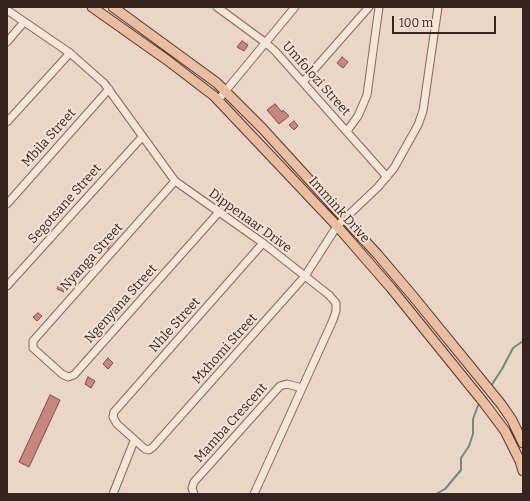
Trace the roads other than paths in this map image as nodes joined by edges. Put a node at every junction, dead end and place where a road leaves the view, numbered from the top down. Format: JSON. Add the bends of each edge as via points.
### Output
{"nodes":[{"id":1,"x":92,"y":7,"type":"edge"},
{"id":2,"x":113,"y":7,"type":"edge"},
{"id":3,"x":296,"y":7,"type":"edge"},
{"id":4,"x":369,"y":7,"type":"edge"},
{"id":5,"x":379,"y":7,"type":"edge"},
{"id":6,"x":438,"y":7,"type":"edge"},
{"id":7,"x":221,"y":8,"type":"edge"},
{"id":8,"x":7,"y":10,"type":"edge"},
{"id":9,"x":24,"y":22,"type":"junction"},
{"id":10,"x":7,"y":42,"type":"edge"},
{"id":11,"x":266,"y":43,"type":"junction"},
{"id":12,"x":70,"y":53,"type":"junction"},
{"id":13,"x":303,"y":82,"type":"junction"},
{"id":14,"x":110,"y":89,"type":"junction"},
{"id":15,"x":226,"y":90,"type":"junction"},
{"id":16,"x":218,"y":100,"type":"junction"},
{"id":17,"x":7,"y":122,"type":"edge"},
{"id":18,"x":347,"y":132,"type":"junction"},
{"id":19,"x":142,"y":137,"type":"junction"},
{"id":20,"x":387,"y":177,"type":"junction"},
{"id":21,"x":175,"y":182,"type":"junction"},
{"id":22,"x":7,"y":204,"type":"edge"},
{"id":23,"x":219,"y":212,"type":"junction"},
{"id":24,"x":344,"y":218,"type":"junction"},
{"id":25,"x":337,"y":226,"type":"junction"},
{"id":26,"x":263,"y":243,"type":"junction"},
{"id":27,"x":305,"y":276,"type":"junction"},
{"id":28,"x":7,"y":286,"type":"edge"},
{"id":29,"x":34,"y":349,"type":"joint"},
{"id":30,"x":302,"y":388,"type":"junction"},
{"id":31,"x":117,"y":424,"type":"joint"},
{"id":32,"x":134,"y":441,"type":"junction"},
{"id":33,"x":523,"y":443,"type":"edge"},
{"id":34,"x":523,"y":471,"type":"edge"},
{"id":35,"x":113,"y":494,"type":"edge"},
{"id":36,"x":194,"y":494,"type":"edge"},
{"id":37,"x":254,"y":494,"type":"edge"}],
"edges":[{"from":1,"to":16,"type":"main road","name":"Immink Drive"},
{"from":2,"to":15,"type":"main road","name":"Immink Drive"},
{"from":3,"to":11,"type":"street"},
{"from":4,"to":13,"type":"street"},
{"from":5,"to":18,"type":"street","via":[[367,95],[358,116]]},
{"from":6,"to":20,"type":"street","name":"Mxhomi Street","via":[[421,120]]},
{"from":7,"to":11,"type":"street","name":"Umfolozi Street"},
{"from":8,"to":9,"type":"street","name":"Dippenaar Drive"},
{"from":9,"to":10,"type":"street"},
{"from":9,"to":12,"type":"street","name":"Dippenaar Drive"},
{"from":11,"to":13,"type":"street","name":"Umfolozi Street"},
{"from":11,"to":15,"type":"street"},
{"from":12,"to":14,"type":"street","name":"Dippenaar Drive"},
{"from":12,"to":17,"type":"street"},
{"from":13,"to":18,"type":"street","name":"Umfolozi Street"},
{"from":14,"to":19,"type":"street","name":"Dippenaar Drive"},
{"from":14,"to":22,"type":"street","name":"Mbila Street"},
{"from":15,"to":16,"type":"street"},
{"from":15,"to":24,"type":"main road","name":"Immink Drive"},
{"from":16,"to":25,"type":"main road","name":"Immink Drive"},
{"from":18,"to":20,"type":"street","name":"Umfolozi Street"},
{"from":19,"to":21,"type":"street","name":"Dippenaar Drive"},
{"from":19,"to":28,"type":"street","name":"Segotsane Street"},
{"from":20,"to":24,"type":"street","name":"Mxhomi Street"},
{"from":21,"to":23,"type":"street","name":"Dippenaar Drive"},
{"from":21,"to":29,"type":"street","name":"Nyanga Street","via":[[33,341]]},
{"from":23,"to":26,"type":"street","name":"Dippenaar Drive"},
{"from":23,"to":29,"type":"street","name":"Ngenyana Street","via":[[74,375],[64,376]]},
{"from":24,"to":25,"type":"street","name":"Mxhomi Street"},
{"from":24,"to":33,"type":"main road","name":"Immink Drive","via":[[378,255],[489,390],[512,420]]},
{"from":25,"to":27,"type":"street","name":"Mxhomi Street"},
{"from":25,"to":34,"type":"main road","name":"Immink Drive","via":[[484,403],[505,432]]},
{"from":26,"to":27,"type":"street","name":"Dippenaar Drive"},
{"from":26,"to":31,"type":"street","name":"Nhle Street","via":[[115,409],[113,417]]},
{"from":27,"to":30,"type":"street","name":"Dippenaar Drive","via":[[332,298],[337,307]]},
{"from":27,"to":32,"type":"street","name":"Mxhomi Street","via":[[153,447],[145,449]]},
{"from":30,"to":36,"type":"street","name":"Mamba Crescent","via":[[287,384],[280,386],[194,482]]},
{"from":30,"to":37,"type":"street","name":"Dippenaar Drive"},
{"from":31,"to":32,"type":"street","name":"Mxhomi Street"},
{"from":32,"to":35,"type":"street"}]}
